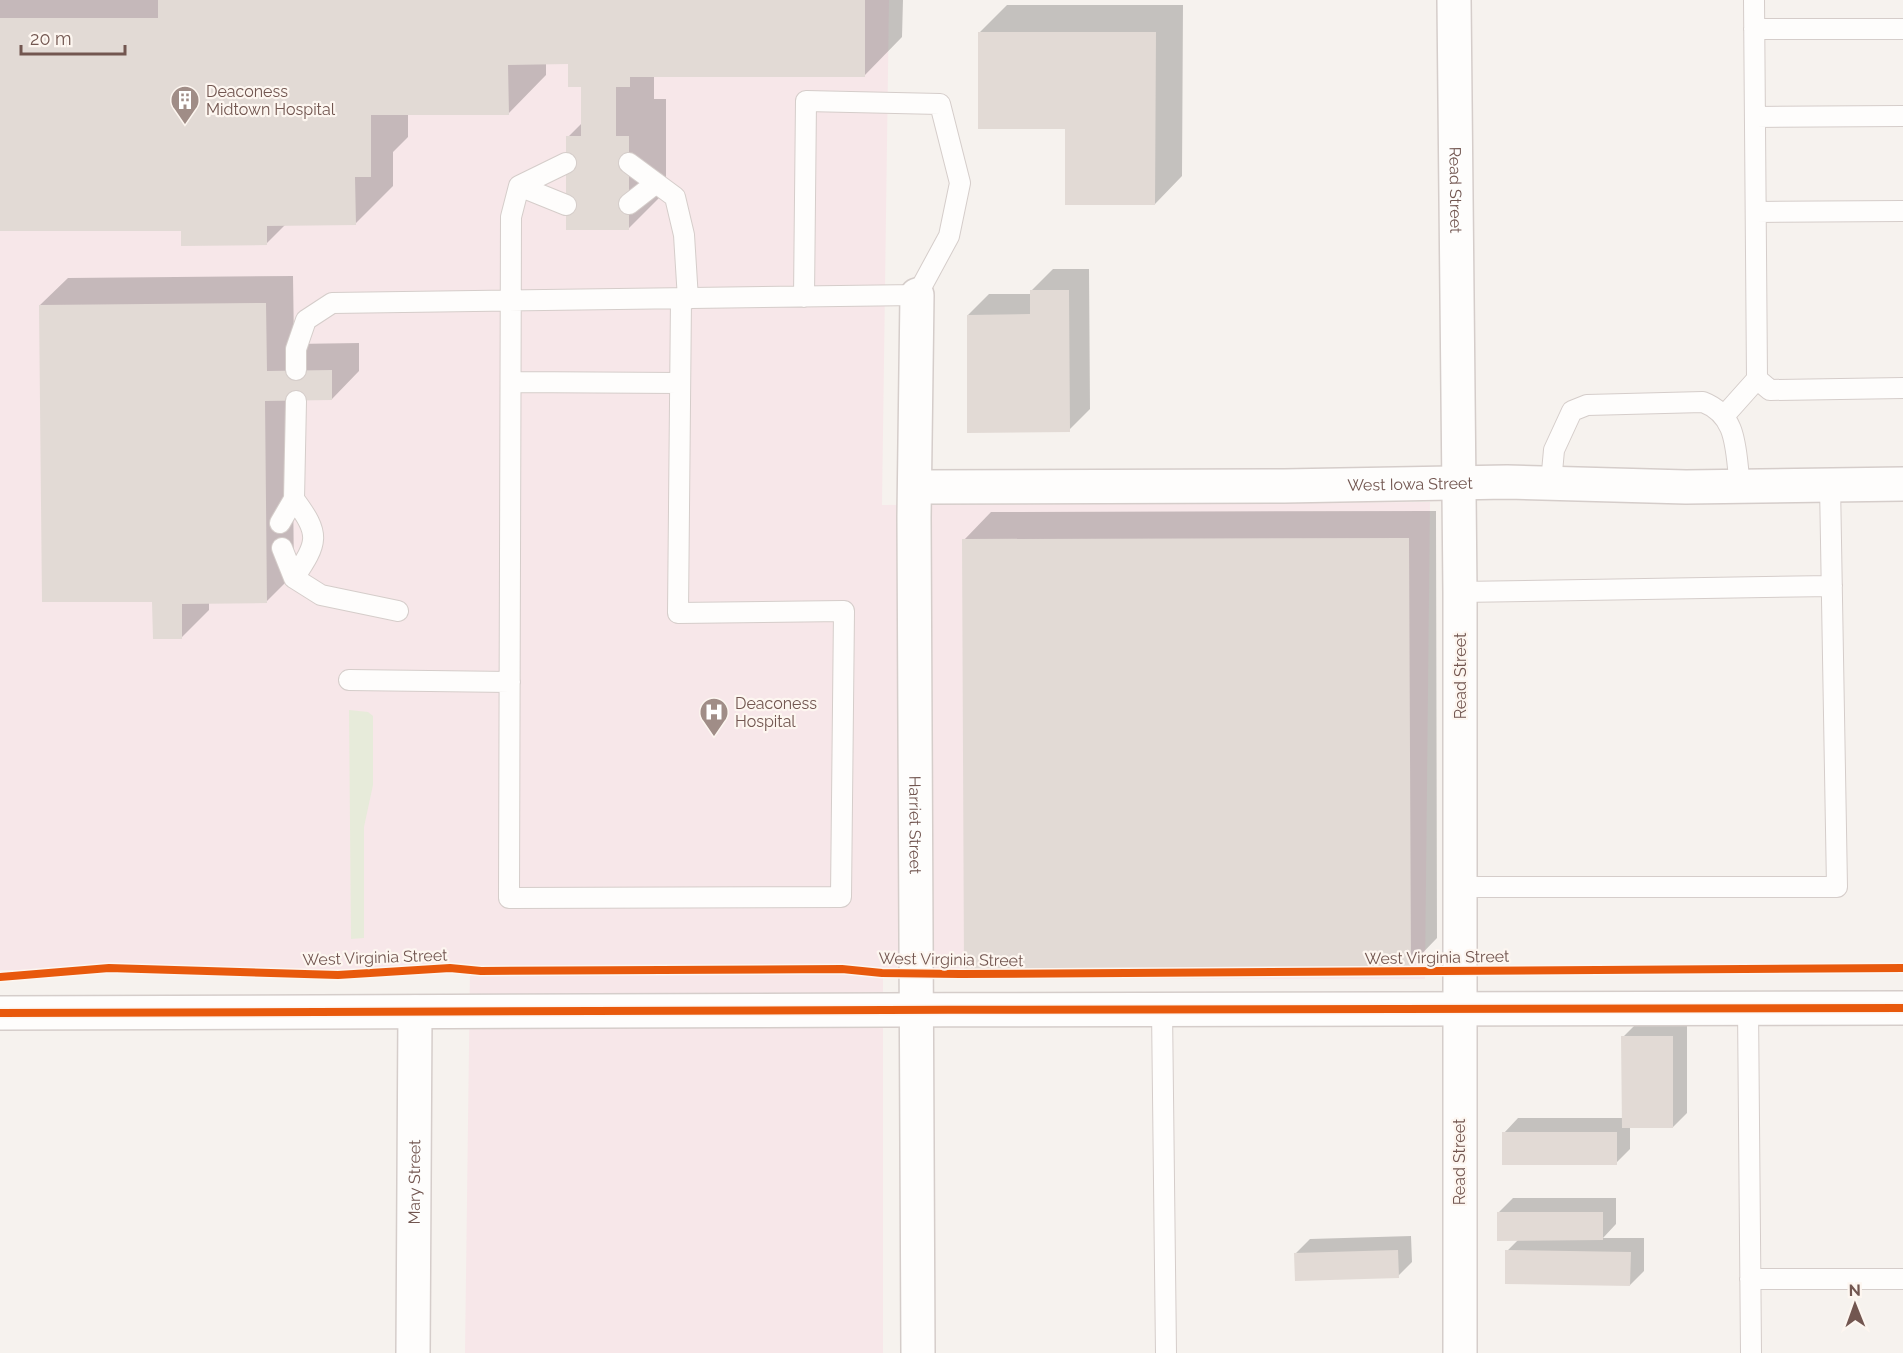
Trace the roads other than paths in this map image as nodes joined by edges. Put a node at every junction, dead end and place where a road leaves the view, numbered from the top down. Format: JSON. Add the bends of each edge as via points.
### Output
{"nodes":[{"id":1,"x":1454,"y":0,"type":"edge"},
{"id":2,"x":1754,"y":0,"type":"edge"},
{"id":3,"x":1754,"y":29,"type":"junction"},
{"id":4,"x":1903,"y":29,"type":"edge"},
{"id":5,"x":1903,"y":116,"type":"edge"},
{"id":6,"x":1755,"y":117,"type":"junction"},
{"id":7,"x":566,"y":163,"type":"dead end"},
{"id":8,"x":629,"y":163,"type":"dead end"},
{"id":9,"x":656,"y":183,"type":"junction"},
{"id":10,"x":519,"y":186,"type":"junction"},
{"id":11,"x":629,"y":204,"type":"dead end"},
{"id":12,"x":566,"y":205,"type":"dead end"},
{"id":13,"x":1756,"y":212,"type":"junction"},
{"id":14,"x":1903,"y":212,"type":"edge"},
{"id":15,"x":917,"y":295,"type":"junction"},
{"id":16,"x":804,"y":297,"type":"junction"},
{"id":17,"x":684,"y":299,"type":"junction"},
{"id":18,"x":512,"y":302,"type":"junction"},
{"id":19,"x":296,"y":370,"type":"dead end"},
{"id":20,"x":1757,"y":379,"type":"junction"},
{"id":21,"x":511,"y":382,"type":"junction"},
{"id":22,"x":680,"y":383,"type":"junction"},
{"id":23,"x":1903,"y":388,"type":"edge"},
{"id":24,"x":296,"y":401,"type":"dead end"},
{"id":25,"x":1724,"y":417,"type":"junction"},
{"id":26,"x":1458,"y":482,"type":"junction"},
{"id":27,"x":1551,"y":483,"type":"junction"},
{"id":28,"x":1830,"y":484,"type":"junction"},
{"id":29,"x":1903,"y":484,"type":"edge"},
{"id":30,"x":1740,"y":485,"type":"junction"},
{"id":31,"x":916,"y":487,"type":"junction"},
{"id":32,"x":294,"y":499,"type":"junction"},
{"id":33,"x":280,"y":523,"type":"dead end"},
{"id":34,"x":282,"y":548,"type":"dead end"},
{"id":35,"x":294,"y":578,"type":"junction"},
{"id":36,"x":1832,"y":586,"type":"junction"},
{"id":37,"x":1460,"y":592,"type":"junction"},
{"id":38,"x":398,"y":611,"type":"dead end"},
{"id":39,"x":349,"y":680,"type":"dead end"},
{"id":40,"x":510,"y":682,"type":"junction"},
{"id":41,"x":1461,"y":887,"type":"junction"},
{"id":42,"x":1461,"y":1006,"type":"junction"},
{"id":43,"x":1748,"y":1007,"type":"junction"},
{"id":44,"x":1903,"y":1008,"type":"edge"},
{"id":45,"x":1162,"y":1009,"type":"junction"},
{"id":46,"x":916,"y":1011,"type":"junction"},
{"id":47,"x":415,"y":1012,"type":"junction"},
{"id":48,"x":0,"y":1013,"type":"edge"},
{"id":49,"x":1750,"y":1279,"type":"junction"},
{"id":50,"x":1903,"y":1279,"type":"edge"},
{"id":51,"x":413,"y":1353,"type":"edge"},
{"id":52,"x":918,"y":1353,"type":"edge"},
{"id":53,"x":1166,"y":1353,"type":"edge"},
{"id":54,"x":1460,"y":1353,"type":"edge"},
{"id":55,"x":1751,"y":1353,"type":"edge"}],
"edges":[{"from":1,"to":26,"type":"street","name":"Read Street"},
{"from":2,"to":3,"type":"lane"},
{"from":3,"to":4,"type":"lane"},
{"from":3,"to":6,"type":"lane"},
{"from":5,"to":6,"type":"lane"},
{"from":6,"to":13,"type":"lane"},
{"from":7,"to":10,"type":"lane"},
{"from":8,"to":9,"type":"lane"},
{"from":9,"to":11,"type":"lane"},
{"from":9,"to":17,"type":"lane","via":[[675,197],[684,235]]},
{"from":10,"to":12,"type":"lane"},
{"from":10,"to":18,"type":"lane","via":[[511,217]]},
{"from":13,"to":14,"type":"lane"},
{"from":13,"to":20,"type":"lane"},
{"from":15,"to":16,"type":"lane"},
{"from":15,"to":16,"type":"lane","via":[[950,236],[960,183],[940,104],[806,101]]},
{"from":15,"to":31,"type":"street","name":"Harriet Street"},
{"from":16,"to":17,"type":"lane"},
{"from":17,"to":18,"type":"lane"},
{"from":17,"to":22,"type":"lane"},
{"from":18,"to":19,"type":"lane","via":[[332,303],[306,320],[296,349]]},
{"from":18,"to":21,"type":"lane"},
{"from":20,"to":23,"type":"lane","via":[[1770,390]]},
{"from":20,"to":25,"type":"lane"},
{"from":21,"to":22,"type":"lane"},
{"from":21,"to":40,"type":"lane"},
{"from":22,"to":40,"type":"lane","via":[[678,613],[844,611],[841,897],[509,898]]},
{"from":24,"to":32,"type":"lane"},
{"from":25,"to":27,"type":"lane","via":[[1719,408],[1703,402],[1587,405],[1572,411],[1562,428],[1554,450]]},
{"from":25,"to":30,"type":"lane","via":[[1733,432]]},
{"from":26,"to":27,"type":"street","name":"West Iowa Street"},
{"from":26,"to":31,"type":"street","name":"West Iowa Street"},
{"from":26,"to":37,"type":"street","name":"Read Street"},
{"from":27,"to":30,"type":"street","name":"West Iowa Street"},
{"from":28,"to":29,"type":"street","name":"West Iowa Street"},
{"from":28,"to":30,"type":"street","name":"West Iowa Street"},
{"from":28,"to":36,"type":"lane"},
{"from":31,"to":46,"type":"street","name":"Harriet Street"},
{"from":32,"to":33,"type":"lane"},
{"from":32,"to":35,"type":"lane","via":[[311,520],[314,549]]},
{"from":34,"to":35,"type":"lane"},
{"from":35,"to":38,"type":"lane","via":[[321,595]]},
{"from":36,"to":37,"type":"lane"},
{"from":36,"to":41,"type":"lane","via":[[1837,887]]},
{"from":37,"to":41,"type":"street","name":"Read Street"},
{"from":39,"to":40,"type":"lane"},
{"from":41,"to":42,"type":"street","name":"Read Street"},
{"from":42,"to":43,"type":"street"},
{"from":42,"to":45,"type":"street"},
{"from":42,"to":54,"type":"street","name":"Read Street"},
{"from":43,"to":44,"type":"street"},
{"from":43,"to":49,"type":"lane"},
{"from":45,"to":46,"type":"street"},
{"from":45,"to":53,"type":"lane"},
{"from":46,"to":47,"type":"street"},
{"from":46,"to":52,"type":"street","name":"Harriet Street"},
{"from":47,"to":48,"type":"street"},
{"from":47,"to":51,"type":"street","name":"Mary Street"},
{"from":49,"to":50,"type":"lane"},
{"from":49,"to":55,"type":"lane"}]}
